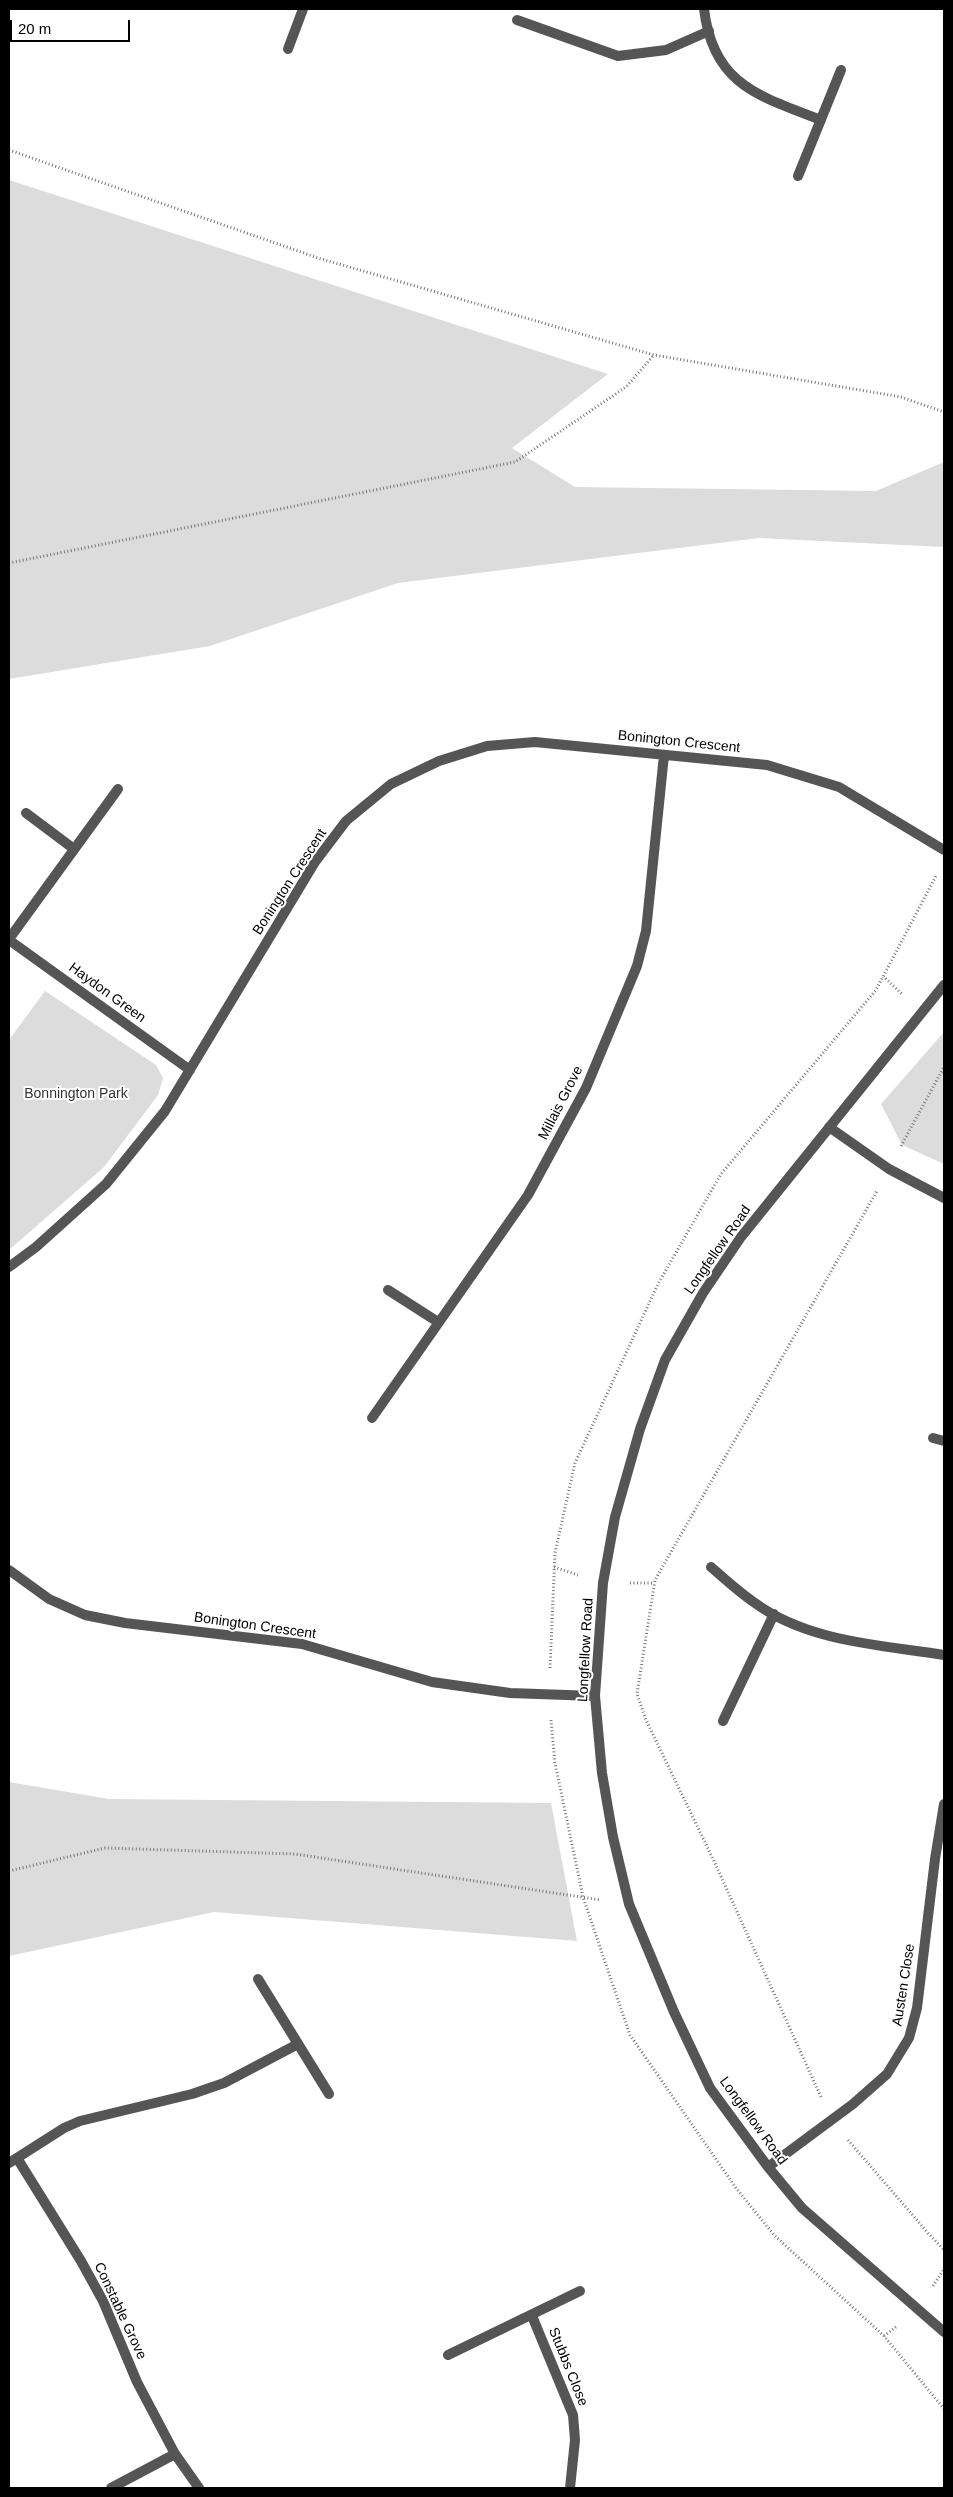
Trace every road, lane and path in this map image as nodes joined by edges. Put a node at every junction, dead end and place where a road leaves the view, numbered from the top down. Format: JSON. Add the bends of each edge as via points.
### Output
{"nodes":[{"id":1,"x":303,"y":9,"type":"edge"},
{"id":2,"x":704,"y":9,"type":"edge"},
{"id":3,"x":517,"y":20,"type":"dead end"},
{"id":4,"x":709,"y":31,"type":"junction"},
{"id":5,"x":288,"y":49,"type":"dead end"},
{"id":6,"x":841,"y":70,"type":"dead end"},
{"id":7,"x":821,"y":120,"type":"junction"},
{"id":8,"x":9,"y":150,"type":"edge"},
{"id":9,"x":798,"y":176,"type":"dead end"},
{"id":10,"x":654,"y":355,"type":"junction"},
{"id":11,"x":944,"y":412,"type":"edge"},
{"id":12,"x":9,"y":563,"type":"edge"},
{"id":13,"x":664,"y":754,"type":"junction"},
{"id":14,"x":118,"y":789,"type":"dead end"},
{"id":15,"x":26,"y":813,"type":"dead end"},
{"id":16,"x":74,"y":849,"type":"junction"},
{"id":17,"x":944,"y":850,"type":"edge"},
{"id":18,"x":940,"y":869,"type":"dead end"},
{"id":19,"x":9,"y":939,"type":"edge"},
{"id":20,"x":944,"y":985,"type":"edge"},
{"id":21,"x":944,"y":1067,"type":"edge"},
{"id":22,"x":190,"y":1070,"type":"junction"},
{"id":23,"x":829,"y":1127,"type":"junction"},
{"id":24,"x":889,"y":1169,"type":"junction"},
{"id":25,"x":944,"y":1198,"type":"edge"},
{"id":26,"x":9,"y":1267,"type":"edge"},
{"id":27,"x":388,"y":1290,"type":"dead end"},
{"id":28,"x":438,"y":1322,"type":"junction"},
{"id":29,"x":372,"y":1418,"type":"dead end"},
{"id":30,"x":933,"y":1438,"type":"dead end"},
{"id":31,"x":944,"y":1441,"type":"edge"},
{"id":32,"x":711,"y":1567,"type":"dead end"},
{"id":33,"x":9,"y":1570,"type":"edge"},
{"id":34,"x":774,"y":1614,"type":"junction"},
{"id":35,"x":944,"y":1655,"type":"edge"},
{"id":36,"x":549,"y":1695,"type":"junction"},
{"id":37,"x":595,"y":1696,"type":"junction"},
{"id":38,"x":723,"y":1721,"type":"dead end"},
{"id":39,"x":944,"y":1804,"type":"edge"},
{"id":40,"x":9,"y":1871,"type":"edge"},
{"id":41,"x":583,"y":1898,"type":"junction"},
{"id":42,"x":629,"y":1904,"type":"junction"},
{"id":43,"x":258,"y":1979,"type":"dead end"},
{"id":44,"x":298,"y":2044,"type":"junction"},
{"id":45,"x":329,"y":2094,"type":"dead end"},
{"id":46,"x":832,"y":2120,"type":"junction"},
{"id":47,"x":13,"y":2160,"type":"edge"},
{"id":48,"x":768,"y":2167,"type":"junction"},
{"id":49,"x":944,"y":2250,"type":"edge"},
{"id":50,"x":580,"y":2291,"type":"dead end"},
{"id":51,"x":532,"y":2316,"type":"junction"},
{"id":52,"x":944,"y":2332,"type":"edge"},
{"id":53,"x":448,"y":2354,"type":"dead end"},
{"id":54,"x":944,"y":2409,"type":"edge"},
{"id":55,"x":175,"y":2454,"type":"junction"},
{"id":56,"x":111,"y":2488,"type":"edge"},
{"id":57,"x":199,"y":2488,"type":"edge"},
{"id":58,"x":570,"y":2488,"type":"edge"}],
"edges":[{"from":1,"to":5,"type":"street"},
{"from":2,"to":4,"type":"street"},
{"from":3,"to":4,"type":"street","via":[[618,56],[666,50]]},
{"from":4,"to":7,"type":"street","via":[[720,61],[737,81],[759,96]]},
{"from":6,"to":7,"type":"street"},
{"from":7,"to":9,"type":"street"},
{"from":8,"to":10,"type":"path","via":[[318,258]]},
{"from":10,"to":11,"type":"path","via":[[901,398]]},
{"from":10,"to":12,"type":"path","via":[[626,387],[515,462]]},
{"from":13,"to":17,"type":"street","name":"Bonington Crescent","via":[[767,765],[839,788]]},
{"from":13,"to":22,"type":"street","name":"Bonington Crescent","via":[[535,742],[486,746],[439,761],[391,784],[346,821],[316,862]]},
{"from":13,"to":28,"type":"street","name":"Millais Grove","via":[[646,931],[637,966],[586,1088],[528,1195]]},
{"from":14,"to":16,"type":"street","name":"Haydon Green"},
{"from":15,"to":16,"type":"street"},
{"from":16,"to":19,"type":"street","name":"Haydon Green"},
{"from":18,"to":36,"type":"path","via":[[876,990],[721,1174],[658,1284],[575,1463],[555,1553]]},
{"from":19,"to":22,"type":"street","name":"Haydon Green"},
{"from":20,"to":23,"type":"street","name":"Longfellow Road"},
{"from":21,"to":24,"type":"path"},
{"from":22,"to":26,"type":"street","name":"Bonington Crescent","via":[[165,1111],[106,1184]]},
{"from":23,"to":24,"type":"street"},
{"from":23,"to":37,"type":"street","name":"Longfellow Road","via":[[741,1237],[703,1293],[665,1360],[640,1429],[615,1518],[603,1583]]},
{"from":24,"to":25,"type":"street"},
{"from":24,"to":46,"type":"path","via":[[655,1580],[637,1694],[646,1720]]},
{"from":27,"to":28,"type":"street"},
{"from":28,"to":29,"type":"street","name":"Millais Grove"},
{"from":30,"to":31,"type":"street"},
{"from":32,"to":34,"type":"street","via":[[755,1604]]},
{"from":33,"to":36,"type":"street","name":"Bonington Crescent","via":[[49,1599],[85,1615],[124,1623],[302,1644],[432,1682]]},
{"from":34,"to":35,"type":"street","via":[[822,1634]]},
{"from":34,"to":38,"type":"street"},
{"from":36,"to":37,"type":"street","name":"Bonington Crescent"},
{"from":36,"to":41,"type":"path","via":[[555,1763]]},
{"from":37,"to":42,"type":"street","name":"Longfellow Road","via":[[602,1773]]},
{"from":39,"to":46,"type":"street","name":"Austen Close","via":[[917,2008],[909,2038],[886,2074]]},
{"from":40,"to":41,"type":"path","via":[[105,1848],[295,1854]]},
{"from":41,"to":42,"type":"path"},
{"from":41,"to":54,"type":"path","via":[[630,2035],[736,2188],[774,2235],[884,2336]]},
{"from":42,"to":48,"type":"street","name":"Longfellow Road","via":[[710,2088]]},
{"from":43,"to":44,"type":"street"},
{"from":44,"to":45,"type":"street"},
{"from":44,"to":47,"type":"street","name":"Constable Grove","via":[[224,2083],[80,2121]]},
{"from":46,"to":48,"type":"street","name":"Austen Close"},
{"from":46,"to":49,"type":"path"},
{"from":47,"to":55,"type":"street","name":"Constable Grove","via":[[86,2269],[137,2382]]},
{"from":48,"to":52,"type":"street","name":"Longfellow Road","via":[[802,2208]]},
{"from":50,"to":51,"type":"street","name":"Stubbs Close"},
{"from":51,"to":53,"type":"street","name":"Stubbs Close"},
{"from":51,"to":58,"type":"street","name":"Stubbs Close","via":[[573,2415],[575,2440]]},
{"from":55,"to":56,"type":"street"},
{"from":55,"to":57,"type":"street","name":"Constable Grove"}]}
